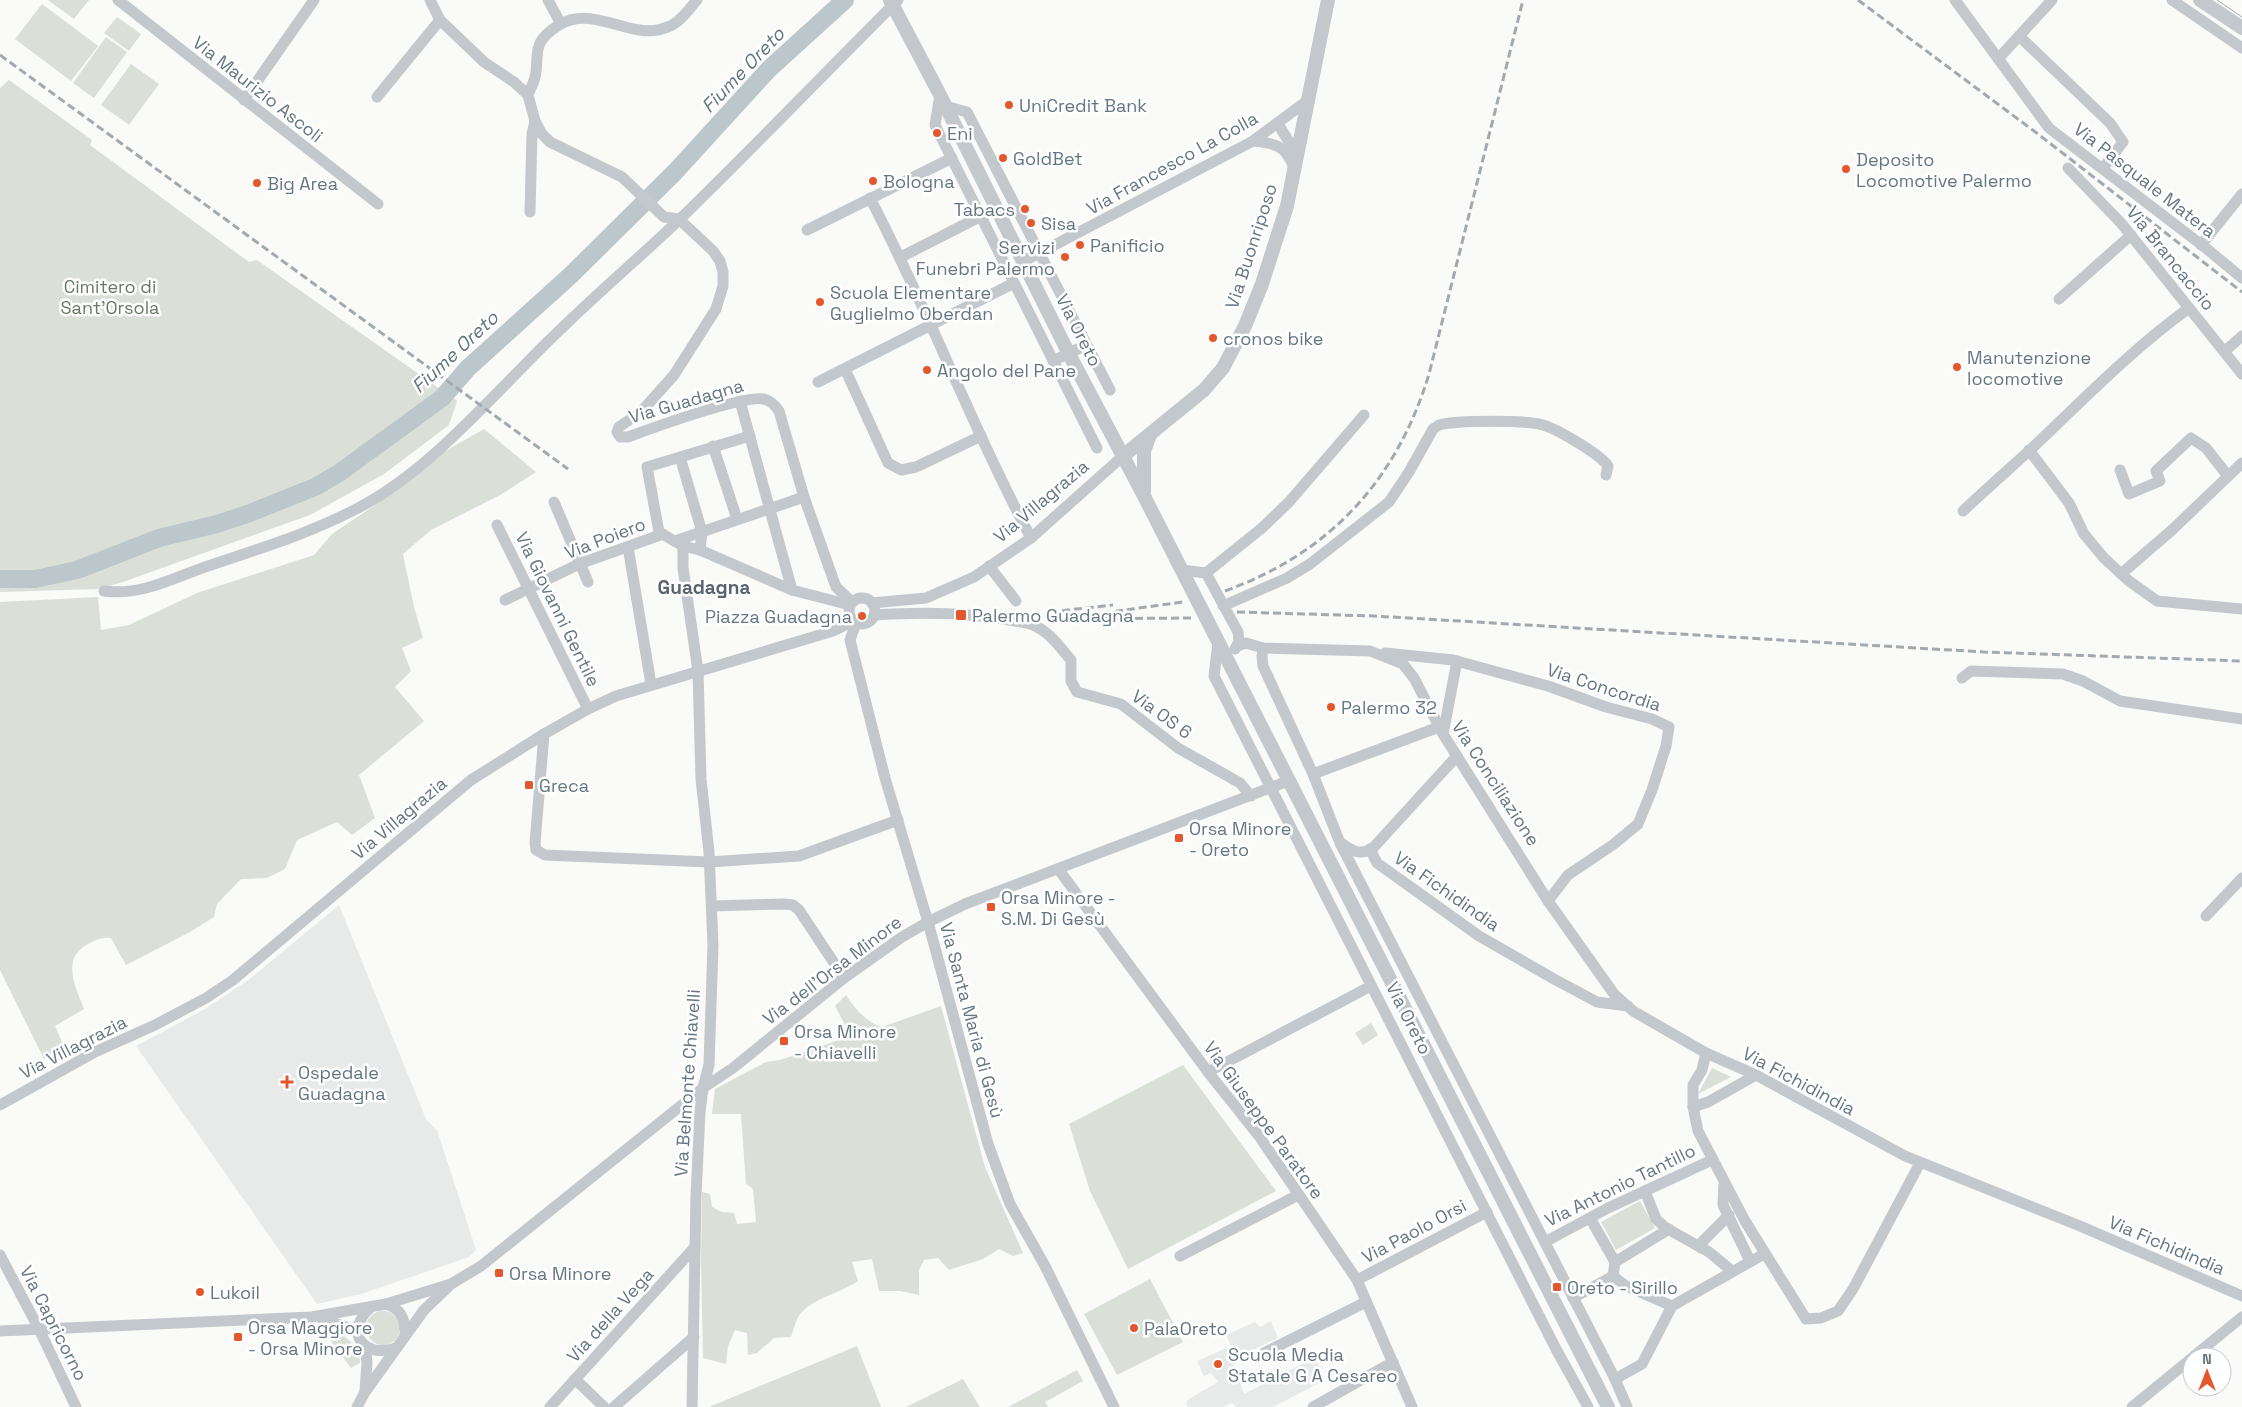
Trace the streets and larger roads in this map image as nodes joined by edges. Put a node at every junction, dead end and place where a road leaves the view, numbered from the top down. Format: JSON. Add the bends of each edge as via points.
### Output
{"nodes":[{"id":1,"x":118,"y":0,"type":"edge"},
{"id":2,"x":314,"y":0,"type":"edge"},
{"id":3,"x":430,"y":0,"type":"edge"},
{"id":4,"x":548,"y":0,"type":"edge"},
{"id":5,"x":697,"y":0,"type":"edge"},
{"id":6,"x":890,"y":0,"type":"edge"},
{"id":7,"x":898,"y":0,"type":"edge"},
{"id":8,"x":1328,"y":0,"type":"edge"},
{"id":9,"x":1955,"y":0,"type":"edge"},
{"id":10,"x":2052,"y":0,"type":"edge"},
{"id":11,"x":2172,"y":0,"type":"edge"},
{"id":12,"x":2200,"y":0,"type":"edge"},
{"id":13,"x":440,"y":20,"type":"junction"},
{"id":14,"x":561,"y":24,"type":"junction"},
{"id":15,"x":2242,"y":28,"type":"edge"},
{"id":16,"x":2019,"y":36,"type":"junction"},
{"id":17,"x":2242,"y":48,"type":"edge"},
{"id":18,"x":1998,"y":59,"type":"junction"},
{"id":19,"x":528,"y":95,"type":"junction"},
{"id":20,"x":377,"y":97,"type":"dead end"},
{"id":21,"x":941,"y":97,"type":"junction"},
{"id":22,"x":244,"y":100,"type":"junction"},
{"id":23,"x":1307,"y":101,"type":"junction"},
{"id":24,"x":535,"y":121,"type":"junction"},
{"id":25,"x":1278,"y":124,"type":"junction"},
{"id":26,"x":1253,"y":141,"type":"junction"},
{"id":27,"x":952,"y":158,"type":"junction"},
{"id":28,"x":1294,"y":168,"type":"junction"},
{"id":29,"x":2068,"y":168,"type":"dead end"},
{"id":30,"x":2103,"y":168,"type":"junction"},
{"id":31,"x":2242,"y":194,"type":"edge"},
{"id":32,"x":870,"y":198,"type":"junction"},
{"id":33,"x":378,"y":204,"type":"dead end"},
{"id":34,"x":997,"y":208,"type":"junction"},
{"id":35,"x":530,"y":212,"type":"dead end"},
{"id":36,"x":981,"y":216,"type":"junction"},
{"id":37,"x":679,"y":219,"type":"junction"},
{"id":38,"x":807,"y":230,"type":"dead end"},
{"id":39,"x":2131,"y":235,"type":"junction"},
{"id":40,"x":2201,"y":245,"type":"junction"},
{"id":41,"x":1039,"y":254,"type":"junction"},
{"id":42,"x":901,"y":257,"type":"junction"},
{"id":43,"x":1024,"y":262,"type":"junction"},
{"id":44,"x":2242,"y":278,"type":"edge"},
{"id":45,"x":1014,"y":283,"type":"junction"},
{"id":46,"x":2059,"y":299,"type":"dead end"},
{"id":47,"x":2189,"y":308,"type":"junction"},
{"id":48,"x":930,"y":325,"type":"junction"},
{"id":49,"x":2242,"y":336,"type":"edge"},
{"id":50,"x":1086,"y":345,"type":"junction"},
{"id":51,"x":2225,"y":351,"type":"junction"},
{"id":52,"x":1069,"y":354,"type":"junction"},
{"id":53,"x":1053,"y":362,"type":"junction"},
{"id":54,"x":845,"y":369,"type":"junction"},
{"id":55,"x":2242,"y":374,"type":"edge"},
{"id":56,"x":818,"y":382,"type":"dead end"},
{"id":57,"x":1110,"y":390,"type":"dead end"},
{"id":58,"x":740,"y":401,"type":"junction"},
{"id":59,"x":1364,"y":415,"type":"dead end"},
{"id":60,"x":1151,"y":435,"type":"junction"},
{"id":61,"x":750,"y":436,"type":"junction"},
{"id":62,"x":980,"y":436,"type":"junction"},
{"id":63,"x":713,"y":446,"type":"junction"},
{"id":64,"x":1097,"y":448,"type":"dead end"},
{"id":65,"x":2029,"y":450,"type":"junction"},
{"id":66,"x":1123,"y":456,"type":"junction"},
{"id":67,"x":680,"y":457,"type":"junction"},
{"id":68,"x":2242,"y":464,"type":"edge"},
{"id":69,"x":2120,"y":470,"type":"dead end"},
{"id":70,"x":1606,"y":475,"type":"dead end"},
{"id":71,"x":2228,"y":476,"type":"junction"},
{"id":72,"x":1144,"y":496,"type":"junction"},
{"id":73,"x":804,"y":497,"type":"junction"},
{"id":74,"x":554,"y":502,"type":"dead end"},
{"id":75,"x":770,"y":508,"type":"junction"},
{"id":76,"x":1963,"y":511,"type":"dead end"},
{"id":77,"x":736,"y":519,"type":"junction"},
{"id":78,"x":497,"y":525,"type":"dead end"},
{"id":79,"x":702,"y":532,"type":"junction"},
{"id":80,"x":661,"y":533,"type":"junction"},
{"id":81,"x":1031,"y":538,"type":"junction"},
{"id":82,"x":679,"y":543,"type":"junction"},
{"id":83,"x":628,"y":547,"type":"junction"},
{"id":84,"x":700,"y":550,"type":"junction"},
{"id":85,"x":579,"y":564,"type":"junction"},
{"id":86,"x":989,"y":566,"type":"junction"},
{"id":87,"x":1181,"y":570,"type":"junction"},
{"id":88,"x":1206,"y":573,"type":"junction"},
{"id":89,"x":2121,"y":574,"type":"junction"},
{"id":90,"x":588,"y":582,"type":"dead end"},
{"id":91,"x":528,"y":589,"type":"junction"},
{"id":92,"x":792,"y":590,"type":"junction"},
{"id":93,"x":104,"y":591,"type":"dead end"},
{"id":94,"x":504,"y":600,"type":"dead end"},
{"id":95,"x":1016,"y":601,"type":"dead end"},
{"id":96,"x":872,"y":603,"type":"junction"},
{"id":97,"x":851,"y":604,"type":"junction"},
{"id":98,"x":1223,"y":606,"type":"junction"},
{"id":99,"x":2242,"y":609,"type":"edge"},
{"id":100,"x":874,"y":615,"type":"junction"},
{"id":101,"x":855,"y":622,"type":"junction"},
{"id":102,"x":1218,"y":643,"type":"junction"},
{"id":103,"x":1236,"y":646,"type":"junction"},
{"id":104,"x":1263,"y":648,"type":"junction"},
{"id":105,"x":1370,"y":651,"type":"junction"},
{"id":106,"x":1457,"y":661,"type":"junction"},
{"id":107,"x":1230,"y":665,"type":"junction"},
{"id":108,"x":698,"y":671,"type":"junction"},
{"id":109,"x":1962,"y":678,"type":"dead end"},
{"id":110,"x":651,"y":684,"type":"junction"},
{"id":111,"x":588,"y":709,"type":"junction"},
{"id":112,"x":2242,"y":719,"type":"edge"},
{"id":113,"x":1441,"y":730,"type":"junction"},
{"id":114,"x":544,"y":734,"type":"junction"},
{"id":115,"x":1457,"y":756,"type":"junction"},
{"id":116,"x":1313,"y":774,"type":"junction"},
{"id":117,"x":1288,"y":781,"type":"junction"},
{"id":118,"x":1271,"y":788,"type":"junction"},
{"id":119,"x":1251,"y":796,"type":"junction"},
{"id":120,"x":898,"y":820,"type":"junction"},
{"id":121,"x":1340,"y":843,"type":"junction"},
{"id":122,"x":1370,"y":849,"type":"junction"},
{"id":123,"x":709,"y":862,"type":"junction"},
{"id":124,"x":1058,"y":870,"type":"junction"},
{"id":125,"x":2242,"y":878,"type":"edge"},
{"id":126,"x":1548,"y":901,"type":"junction"},
{"id":127,"x":712,"y":906,"type":"junction"},
{"id":128,"x":2206,"y":916,"type":"dead end"},
{"id":129,"x":928,"y":922,"type":"junction"},
{"id":130,"x":844,"y":978,"type":"junction"},
{"id":131,"x":1372,"y":986,"type":"junction"},
{"id":132,"x":1628,"y":1006,"type":"junction"},
{"id":133,"x":1706,"y":1053,"type":"junction"},
{"id":134,"x":1208,"y":1072,"type":"junction"},
{"id":135,"x":1756,"y":1075,"type":"junction"},
{"id":136,"x":703,"y":1088,"type":"junction"},
{"id":137,"x":0,"y":1105,"type":"edge"},
{"id":138,"x":1693,"y":1108,"type":"junction"},
{"id":139,"x":1712,"y":1160,"type":"junction"},
{"id":140,"x":1920,"y":1163,"type":"junction"},
{"id":141,"x":1724,"y":1182,"type":"junction"},
{"id":142,"x":1645,"y":1191,"type":"junction"},
{"id":143,"x":1298,"y":1195,"type":"junction"},
{"id":144,"x":1487,"y":1212,"type":"junction"},
{"id":145,"x":1729,"y":1215,"type":"junction"},
{"id":146,"x":1590,"y":1218,"type":"junction"},
{"id":147,"x":1669,"y":1230,"type":"junction"},
{"id":148,"x":1544,"y":1242,"type":"junction"},
{"id":149,"x":695,"y":1247,"type":"junction"},
{"id":150,"x":1701,"y":1248,"type":"junction"},
{"id":151,"x":1764,"y":1254,"type":"junction"},
{"id":152,"x":0,"y":1255,"type":"edge"},
{"id":153,"x":1180,"y":1256,"type":"dead end"},
{"id":154,"x":1750,"y":1261,"type":"junction"},
{"id":155,"x":1615,"y":1262,"type":"junction"},
{"id":156,"x":1732,"y":1271,"type":"junction"},
{"id":157,"x":1613,"y":1276,"type":"junction"},
{"id":158,"x":1356,"y":1280,"type":"junction"},
{"id":159,"x":452,"y":1284,"type":"junction"},
{"id":160,"x":2242,"y":1296,"type":"edge"},
{"id":161,"x":1573,"y":1298,"type":"junction"},
{"id":162,"x":1366,"y":1302,"type":"junction"},
{"id":163,"x":386,"y":1304,"type":"junction"},
{"id":164,"x":1672,"y":1306,"type":"junction"},
{"id":165,"x":370,"y":1308,"type":"junction"},
{"id":166,"x":312,"y":1317,"type":"junction"},
{"id":167,"x":2242,"y":1317,"type":"edge"},
{"id":168,"x":39,"y":1329,"type":"junction"},
{"id":169,"x":358,"y":1331,"type":"junction"},
{"id":170,"x":0,"y":1332,"type":"edge"},
{"id":171,"x":406,"y":1336,"type":"junction"},
{"id":172,"x":694,"y":1337,"type":"junction"},
{"id":173,"x":365,"y":1345,"type":"junction"},
{"id":174,"x":2206,"y":1347,"type":"edge"},
{"id":175,"x":396,"y":1348,"type":"junction"},
{"id":176,"x":1264,"y":1353,"type":"dead end"},
{"id":177,"x":1393,"y":1362,"type":"junction"},
{"id":178,"x":2182,"y":1367,"type":"edge"},
{"id":179,"x":575,"y":1379,"type":"junction"},
{"id":180,"x":1615,"y":1379,"type":"junction"},
{"id":181,"x":365,"y":1392,"type":"junction"},
{"id":182,"x":76,"y":1407,"type":"edge"},
{"id":183,"x":357,"y":1407,"type":"edge"},
{"id":184,"x":550,"y":1407,"type":"edge"},
{"id":185,"x":604,"y":1407,"type":"edge"},
{"id":186,"x":614,"y":1407,"type":"edge"},
{"id":187,"x":692,"y":1407,"type":"edge"},
{"id":188,"x":1114,"y":1407,"type":"edge"},
{"id":189,"x":1313,"y":1407,"type":"edge"},
{"id":190,"x":1412,"y":1407,"type":"edge"},
{"id":191,"x":1588,"y":1407,"type":"edge"},
{"id":192,"x":1608,"y":1407,"type":"edge"},
{"id":193,"x":1627,"y":1407,"type":"edge"},
{"id":194,"x":2132,"y":1407,"type":"edge"}],
"edges":[{"from":1,"to":22,"type":"street","name":"Via Maurizio Ascoli"},
{"from":2,"to":22,"type":"street"},
{"from":3,"to":13,"type":"street"},
{"from":4,"to":14,"type":"street"},
{"from":5,"to":14,"type":"street","via":[[672,26],[658,30],[641,31],[591,17]]},
{"from":6,"to":21,"type":"street","name":"Via Oreto","bridge":true},
{"from":7,"to":37,"type":"street"},
{"from":8,"to":23,"type":"street","name":"Via Buonriposo"},
{"from":9,"to":18,"type":"street"},
{"from":10,"to":16,"type":"street"},
{"from":11,"to":17,"type":"street"},
{"from":12,"to":15,"type":"street"},
{"from":13,"to":19,"type":"street","via":[[484,62]]},
{"from":13,"to":20,"type":"street"},
{"from":14,"to":19,"type":"street","via":[[548,32],[539,45],[536,77]]},
{"from":16,"to":18,"type":"street"},
{"from":16,"to":30,"type":"street","via":[[2110,123],[2124,142]]},
{"from":18,"to":30,"type":"street","name":"Via Pasquale Matera","via":[[2049,128]]},
{"from":19,"to":24,"type":"street"},
{"from":21,"to":27,"type":"street","name":"Via Oreto","via":[[935,125]]},
{"from":21,"to":34,"type":"street","name":"Via Oreto"},
{"from":21,"to":41,"type":"street","name":"Via Oreto","via":[[967,112]]},
{"from":22,"to":33,"type":"street","name":"Via Maurizio Ascoli"},
{"from":23,"to":25,"type":"street","name":"Via Francesco La Colla"},
{"from":23,"to":28,"type":"street","name":"Via Buonriposo"},
{"from":24,"to":35,"type":"street"},
{"from":24,"to":37,"type":"street","via":[[550,142],[622,177],[664,217]]},
{"from":25,"to":26,"type":"street","name":"Via Francesco La Colla"},
{"from":25,"to":28,"type":"street","via":[[1291,145]]},
{"from":26,"to":28,"type":"street","via":[[1270,143],[1286,150]]},
{"from":26,"to":41,"type":"street","name":"Via Francesco La Colla"},
{"from":27,"to":32,"type":"street"},
{"from":27,"to":36,"type":"street","name":"Via Oreto"},
{"from":28,"to":60,"type":"street","name":"Via Buonriposo","via":[[1287,206],[1265,275],[1235,348],[1204,390]]},
{"from":29,"to":39,"type":"street","name":"Via Brancaccio"},
{"from":30,"to":40,"type":"street","name":"Via Pasquale Matera"},
{"from":31,"to":40,"type":"street"},
{"from":32,"to":38,"type":"street"},
{"from":32,"to":42,"type":"street"},
{"from":34,"to":36,"type":"street"},
{"from":34,"to":43,"type":"street","name":"Via Oreto"},
{"from":36,"to":42,"type":"street"},
{"from":36,"to":45,"type":"street","name":"Via Oreto"},
{"from":37,"to":58,"type":"street","name":"Via Guadagna","via":[[713,251],[720,262],[723,272],[721,295],[716,309],[674,375],[641,412],[619,427],[617,432],[620,437],[628,437]]},
{"from":37,"to":93,"type":"street","via":[[561,328],[468,423],[387,490],[307,533],[143,590]]},
{"from":39,"to":46,"type":"street"},
{"from":39,"to":47,"type":"street","name":"Via Brancaccio"},
{"from":40,"to":44,"type":"street","name":"Via Pasquale Matera"},
{"from":41,"to":43,"type":"street","name":"Via Francesco La Colla"},
{"from":41,"to":50,"type":"street","name":"Via Oreto"},
{"from":42,"to":48,"type":"street"},
{"from":43,"to":52,"type":"street","name":"Via Oreto"},
{"from":45,"to":48,"type":"street"},
{"from":45,"to":53,"type":"street","name":"Via Oreto"},
{"from":47,"to":51,"type":"street","name":"Via Brancaccio"},
{"from":47,"to":65,"type":"street","via":[[2123,360]]},
{"from":48,"to":54,"type":"street"},
{"from":48,"to":62,"type":"street"},
{"from":49,"to":51,"type":"street"},
{"from":50,"to":52,"type":"street"},
{"from":50,"to":57,"type":"street","name":"Via Oreto"},
{"from":51,"to":55,"type":"street","name":"Via Brancaccio"},
{"from":52,"to":53,"type":"street"},
{"from":52,"to":66,"type":"street","name":"Via Oreto"},
{"from":53,"to":64,"type":"street","name":"Via Oreto"},
{"from":54,"to":56,"type":"street"},
{"from":54,"to":62,"type":"street","via":[[888,464],[901,470],[916,467]]},
{"from":58,"to":61,"type":"street"},
{"from":58,"to":73,"type":"street","name":"Via Guadagna","via":[[764,399],[779,410]]},
{"from":59,"to":88,"type":"street","via":[[1289,502]]},
{"from":60,"to":66,"type":"street","name":"Via Buonriposo"},
{"from":60,"to":72,"type":"street","via":[[1144,451]]},
{"from":61,"to":63,"type":"street"},
{"from":61,"to":75,"type":"street"},
{"from":62,"to":81,"type":"street"},
{"from":63,"to":67,"type":"street"},
{"from":63,"to":77,"type":"street"},
{"from":65,"to":76,"type":"street"},
{"from":65,"to":89,"type":"street","via":[[2069,503],[2084,534]]},
{"from":66,"to":72,"type":"street","name":"Via Oreto"},
{"from":66,"to":81,"type":"street","name":"Via Villagrazia"},
{"from":67,"to":79,"type":"street"},
{"from":67,"to":80,"type":"street","via":[[647,468]]},
{"from":68,"to":71,"type":"street"},
{"from":69,"to":71,"type":"street","via":[[2129,494],[2160,481],[2156,470],[2191,438],[2206,448]]},
{"from":70,"to":98,"type":"street","via":[[1608,466],[1597,455],[1544,425],[1439,424],[1433,428],[1389,502],[1310,564],[1287,578]]},
{"from":71,"to":89,"type":"street"},
{"from":72,"to":87,"type":"street","name":"Via Oreto"},
{"from":73,"to":75,"type":"street"},
{"from":73,"to":97,"type":"street","name":"Via Guadagna","via":[[836,587]]},
{"from":74,"to":85,"type":"street"},
{"from":75,"to":77,"type":"street"},
{"from":75,"to":92,"type":"street"},
{"from":77,"to":79,"type":"street"},
{"from":78,"to":91,"type":"street","name":"Via Giovanni Gentile"},
{"from":79,"to":82,"type":"street"},
{"from":79,"to":84,"type":"street"},
{"from":80,"to":82,"type":"street"},
{"from":80,"to":83,"type":"street","name":"Via Poiero"},
{"from":81,"to":86,"type":"street","name":"Via Villagrazia"},
{"from":82,"to":84,"type":"street"},
{"from":82,"to":108,"type":"street","name":"Via Belmonte Chiavelli"},
{"from":83,"to":85,"type":"street","name":"Via Poiero"},
{"from":83,"to":110,"type":"street"},
{"from":84,"to":92,"type":"street"},
{"from":85,"to":90,"type":"street"},
{"from":85,"to":91,"type":"street","name":"Via Poiero"},
{"from":86,"to":95,"type":"street"},
{"from":86,"to":96,"type":"street","name":"Via Villagrazia","via":[[974,577],[926,598]]},
{"from":87,"to":88,"type":"street"},
{"from":87,"to":102,"type":"street","name":"Via Oreto"},
{"from":88,"to":98,"type":"street"},
{"from":89,"to":99,"type":"street","via":[[2157,601]]},
{"from":91,"to":94,"type":"street","name":"Via Poiero"},
{"from":91,"to":111,"type":"street","name":"Via Giovanni Gentile"},
{"from":92,"to":97,"type":"street"},
{"from":96,"to":97,"type":"street","via":[[860,598]]},
{"from":96,"to":100,"type":"street"},
{"from":97,"to":101,"type":"street","via":[[849,614]]},
{"from":98,"to":103,"type":"street","via":[[1238,632]]},
{"from":100,"to":101,"type":"street","via":[[865,624]]},
{"from":100,"to":119,"type":"street","name":"Via OS 6","via":[[908,612],[970,614],[1038,627],[1072,660],[1072,681],[1077,692],[1121,704],[1178,748],[1240,783]]},
{"from":101,"to":108,"type":"street","name":"Via Villagrazia"},
{"from":101,"to":120,"type":"street","name":"Via Santa Maria di Gesù","via":[[850,640]]},
{"from":102,"to":107,"type":"street","name":"Via Oreto"},
{"from":102,"to":118,"type":"street","name":"Via Oreto","via":[[1214,676]]},
{"from":103,"to":104,"type":"street","name":"Via Conciliazione","via":[[1246,643]]},
{"from":103,"to":107,"type":"street"},
{"from":104,"to":105,"type":"street","name":"Via Conciliazione"},
{"from":104,"to":116,"type":"street","name":"Via Oreto","via":[[1263,666]]},
{"from":105,"to":106,"type":"street","name":"Via Concordia"},
{"from":105,"to":113,"type":"street","name":"Via Conciliazione","via":[[1403,664],[1414,678]]},
{"from":106,"to":113,"type":"street"},
{"from":106,"to":126,"type":"street","name":"Via Concordia","via":[[1548,686],[1668,726],[1666,746],[1638,824],[1568,874]]},
{"from":107,"to":117,"type":"street","name":"Via Oreto"},
{"from":108,"to":110,"type":"street","name":"Via Villagrazia"},
{"from":108,"to":123,"type":"street","name":"Via Belmonte Chiavelli","via":[[701,779]]},
{"from":109,"to":112,"type":"street","via":[[1971,671],[2063,674],[2083,680],[2120,701]]},
{"from":110,"to":111,"type":"street","name":"Via Villagrazia"},
{"from":111,"to":114,"type":"street","name":"Via Villagrazia"},
{"from":113,"to":115,"type":"street","name":"Via Conciliazione"},
{"from":113,"to":116,"type":"street"},
{"from":114,"to":123,"type":"street","via":[[536,850],[545,855]]},
{"from":114,"to":137,"type":"street","name":"Via Villagrazia","via":[[472,780],[233,980],[206,998],[95,1052]]},
{"from":115,"to":122,"type":"street"},
{"from":115,"to":126,"type":"street","name":"Via Conciliazione"},
{"from":116,"to":121,"type":"street","name":"Via Oreto"},
{"from":117,"to":118,"type":"street","name":"Via dell'Orsa Minore"},
{"from":117,"to":192,"type":"street","name":"Via Oreto"},
{"from":118,"to":119,"type":"street","name":"Via dell'Orsa Minore"},
{"from":118,"to":131,"type":"street","name":"Via Oreto"},
{"from":119,"to":124,"type":"street","name":"Via dell'Orsa Minore"},
{"from":120,"to":123,"type":"street","via":[[799,856]]},
{"from":120,"to":129,"type":"street","name":"Via Santa Maria di Gesù"},
{"from":121,"to":122,"type":"street","via":[[1360,853]]},
{"from":121,"to":148,"type":"street","name":"Via Oreto"},
{"from":122,"to":132,"type":"street","name":"Via Fichidindia","via":[[1376,863],[1479,936],[1597,1002]]},
{"from":123,"to":127,"type":"street","name":"Via Belmonte Chiavelli"},
{"from":124,"to":129,"type":"street","name":"Via dell'Orsa Minore","via":[[966,904]]},
{"from":124,"to":134,"type":"street","name":"Via Giuseppe Paratore"},
{"from":125,"to":128,"type":"street"},
{"from":126,"to":132,"type":"street","name":"Via Conciliazione","via":[[1591,964],[1614,994]]},
{"from":127,"to":130,"type":"street","via":[[793,905]]},
{"from":127,"to":136,"type":"street","name":"Via Belmonte Chiavelli","via":[[709,1065]]},
{"from":129,"to":130,"type":"street","name":"Via dell'Orsa Minore","via":[[902,936]]},
{"from":129,"to":188,"type":"street","name":"Via Santa Maria di Gesù","via":[[988,1144],[1010,1204],[1045,1266]]},
{"from":130,"to":136,"type":"street","name":"Via dell'Orsa Minore","via":[[733,1068]]},
{"from":131,"to":134,"type":"street"},
{"from":131,"to":144,"type":"street","name":"Via Oreto"},
{"from":132,"to":133,"type":"street","name":"Via Fichidindia","via":[[1656,1026]]},
{"from":133,"to":135,"type":"street","name":"Via Fichidindia"},
{"from":133,"to":138,"type":"street","via":[[1702,1070],[1693,1085]]},
{"from":134,"to":143,"type":"street","name":"Via Giuseppe Paratore","via":[[1259,1136]]},
{"from":135,"to":138,"type":"street"},
{"from":135,"to":140,"type":"street","name":"Via Fichidindia"},
{"from":136,"to":149,"type":"street","name":"Via Belmonte Chiavelli"},
{"from":136,"to":159,"type":"street","name":"Via dell'Orsa Minore","via":[[481,1266]]},
{"from":138,"to":139,"type":"street","via":[[1698,1131]]},
{"from":139,"to":141,"type":"street"},
{"from":139,"to":142,"type":"street","name":"Via Antonio Tantillo"},
{"from":140,"to":151,"type":"street","via":[[1838,1311],[1821,1318],[1806,1319]]},
{"from":140,"to":160,"type":"street","name":"Via Fichidindia","via":[[2080,1226]]},
{"from":141,"to":145,"type":"street","via":[[1723,1205]]},
{"from":141,"to":151,"type":"street"},
{"from":142,"to":146,"type":"street","name":"Via Antonio Tantillo"},
{"from":142,"to":147,"type":"street","via":[[1656,1219]]},
{"from":143,"to":153,"type":"street"},
{"from":143,"to":158,"type":"street","name":"Via Giuseppe Paratore"},
{"from":144,"to":158,"type":"street","name":"Via Paolo Orsi"},
{"from":144,"to":191,"type":"street","name":"Via Oreto"},
{"from":145,"to":150,"type":"street","via":[[1703,1240]]},
{"from":145,"to":154,"type":"street"},
{"from":146,"to":148,"type":"street","name":"Via Antonio Tantillo"},
{"from":146,"to":155,"type":"street"},
{"from":147,"to":150,"type":"street"},
{"from":147,"to":155,"type":"street"},
{"from":148,"to":161,"type":"street","name":"Via Oreto"},
{"from":149,"to":172,"type":"street","name":"Via Belmonte Chiavelli"},
{"from":149,"to":179,"type":"street","name":"Via della Vega"},
{"from":150,"to":156,"type":"street"},
{"from":151,"to":154,"type":"street"},
{"from":152,"to":168,"type":"street","name":"Via Capricorno"},
{"from":154,"to":156,"type":"street"},
{"from":155,"to":157,"type":"street"},
{"from":156,"to":164,"type":"street"},
{"from":157,"to":161,"type":"street"},
{"from":157,"to":164,"type":"street","via":[[1626,1286]]},
{"from":158,"to":162,"type":"street","name":"Via Giuseppe Paratore"},
{"from":159,"to":163,"type":"street"},
{"from":159,"to":171,"type":"street","via":[[424,1310]]},
{"from":161,"to":180,"type":"street","name":"Via Oreto"},
{"from":162,"to":176,"type":"street"},
{"from":162,"to":177,"type":"street","name":"Via Giuseppe Paratore"},
{"from":163,"to":165,"type":"street"},
{"from":163,"to":171,"type":"street","via":[[402,1314]]},
{"from":164,"to":180,"type":"street","via":[[1642,1364]]},
{"from":165,"to":166,"type":"street"},
{"from":165,"to":169,"type":"street","via":[[362,1315]]},
{"from":166,"to":168,"type":"street"},
{"from":166,"to":169,"type":"street"},
{"from":167,"to":174,"type":"street"},
{"from":168,"to":170,"type":"street"},
{"from":168,"to":182,"type":"street","name":"Via Capricorno"},
{"from":169,"to":173,"type":"street"},
{"from":171,"to":175,"type":"street"},
{"from":172,"to":186,"type":"street"},
{"from":172,"to":187,"type":"street","name":"Via Belmonte Chiavelli"},
{"from":173,"to":175,"type":"street","via":[[383,1352]]},
{"from":173,"to":181,"type":"street"},
{"from":175,"to":181,"type":"street"},
{"from":177,"to":189,"type":"street"},
{"from":177,"to":190,"type":"street","name":"Via Giuseppe Paratore"},
{"from":178,"to":194,"type":"street"},
{"from":179,"to":184,"type":"street","name":"Via della Vega"},
{"from":179,"to":185,"type":"street"},
{"from":180,"to":193,"type":"street","name":"Via Oreto"},
{"from":181,"to":183,"type":"street"}]}
